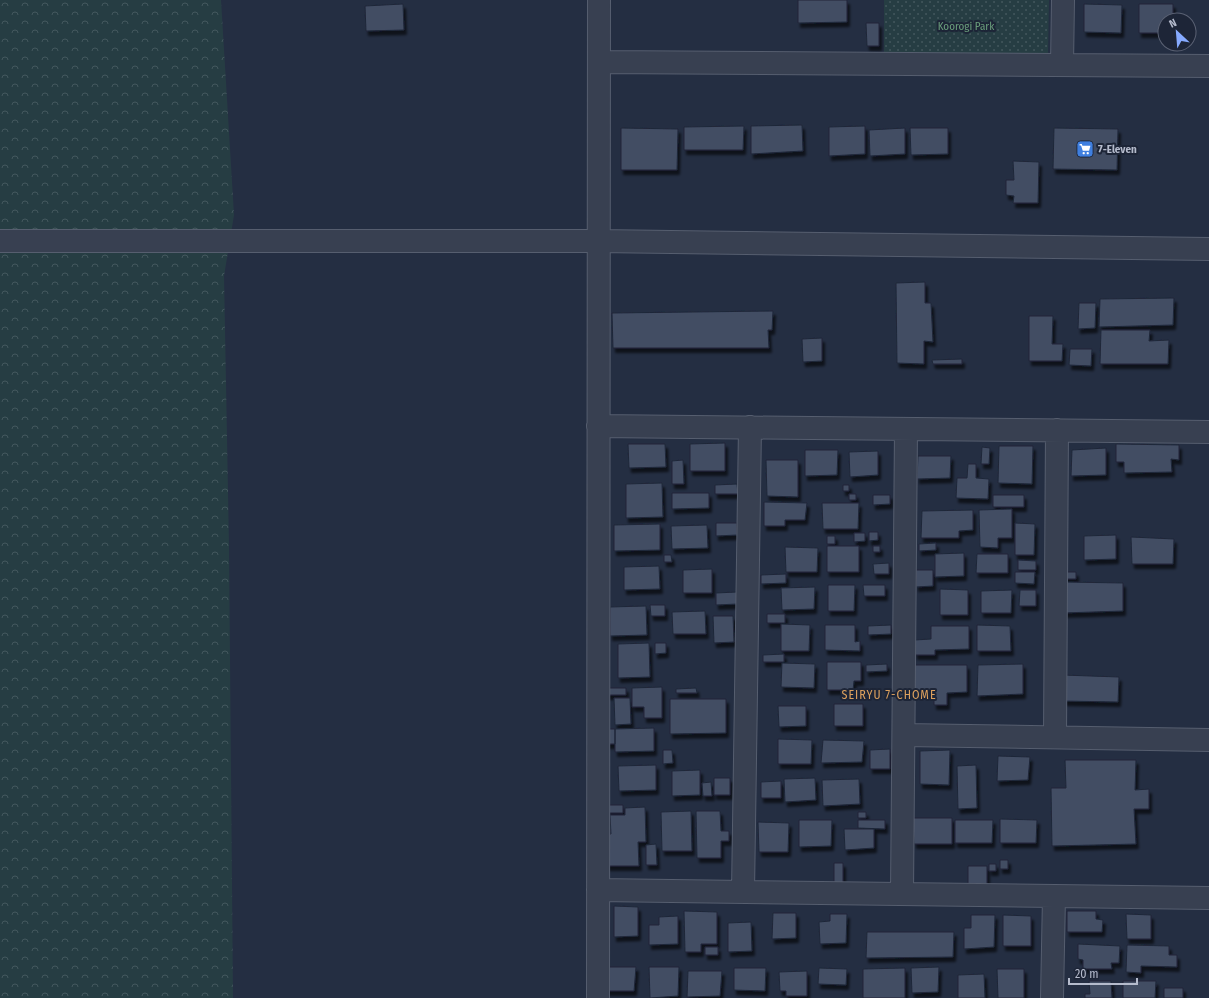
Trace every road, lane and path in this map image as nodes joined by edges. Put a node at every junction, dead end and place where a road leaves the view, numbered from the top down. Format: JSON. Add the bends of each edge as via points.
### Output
{"nodes":[{"id":1,"x":600,"y":0,"type":"edge"},
{"id":2,"x":1063,"y":0,"type":"edge"},
{"id":3,"x":599,"y":62,"type":"junction"},
{"id":4,"x":1062,"y":65,"type":"junction"},
{"id":5,"x":1209,"y":66,"type":"edge"},
{"id":6,"x":0,"y":241,"type":"edge"},
{"id":7,"x":598,"y":241,"type":"junction"},
{"id":8,"x":1209,"y":249,"type":"edge"},
{"id":9,"x":598,"y":426,"type":"junction"},
{"id":10,"x":750,"y":427,"type":"junction"},
{"id":11,"x":906,"y":429,"type":"junction"},
{"id":12,"x":1057,"y":430,"type":"junction"},
{"id":13,"x":1209,"y":432,"type":"edge"},
{"id":14,"x":904,"y":735,"type":"junction"},
{"id":15,"x":1055,"y":737,"type":"junction"},
{"id":16,"x":1209,"y":740,"type":"edge"},
{"id":17,"x":598,"y":890,"type":"junction"},
{"id":18,"x":743,"y":892,"type":"junction"},
{"id":19,"x":902,"y":894,"type":"junction"},
{"id":20,"x":1054,"y":896,"type":"junction"},
{"id":21,"x":1209,"y":898,"type":"edge"},
{"id":22,"x":598,"y":998,"type":"edge"},
{"id":23,"x":1052,"y":998,"type":"edge"}],
"edges":[{"from":1,"to":3,"type":"street"},
{"from":2,"to":4,"type":"street"},
{"from":3,"to":4,"type":"street"},
{"from":3,"to":7,"type":"street"},
{"from":4,"to":5,"type":"street"},
{"from":6,"to":7,"type":"street"},
{"from":7,"to":8,"type":"street"},
{"from":7,"to":9,"type":"street"},
{"from":9,"to":10,"type":"street"},
{"from":9,"to":17,"type":"street"},
{"from":10,"to":11,"type":"street"},
{"from":10,"to":18,"type":"street"},
{"from":11,"to":12,"type":"street"},
{"from":11,"to":14,"type":"street"},
{"from":12,"to":13,"type":"street"},
{"from":12,"to":15,"type":"street"},
{"from":14,"to":15,"type":"street"},
{"from":14,"to":19,"type":"street"},
{"from":15,"to":16,"type":"street"},
{"from":17,"to":18,"type":"street"},
{"from":17,"to":22,"type":"street"},
{"from":18,"to":19,"type":"street"},
{"from":19,"to":20,"type":"street"},
{"from":20,"to":21,"type":"street"},
{"from":20,"to":23,"type":"street"}]}
